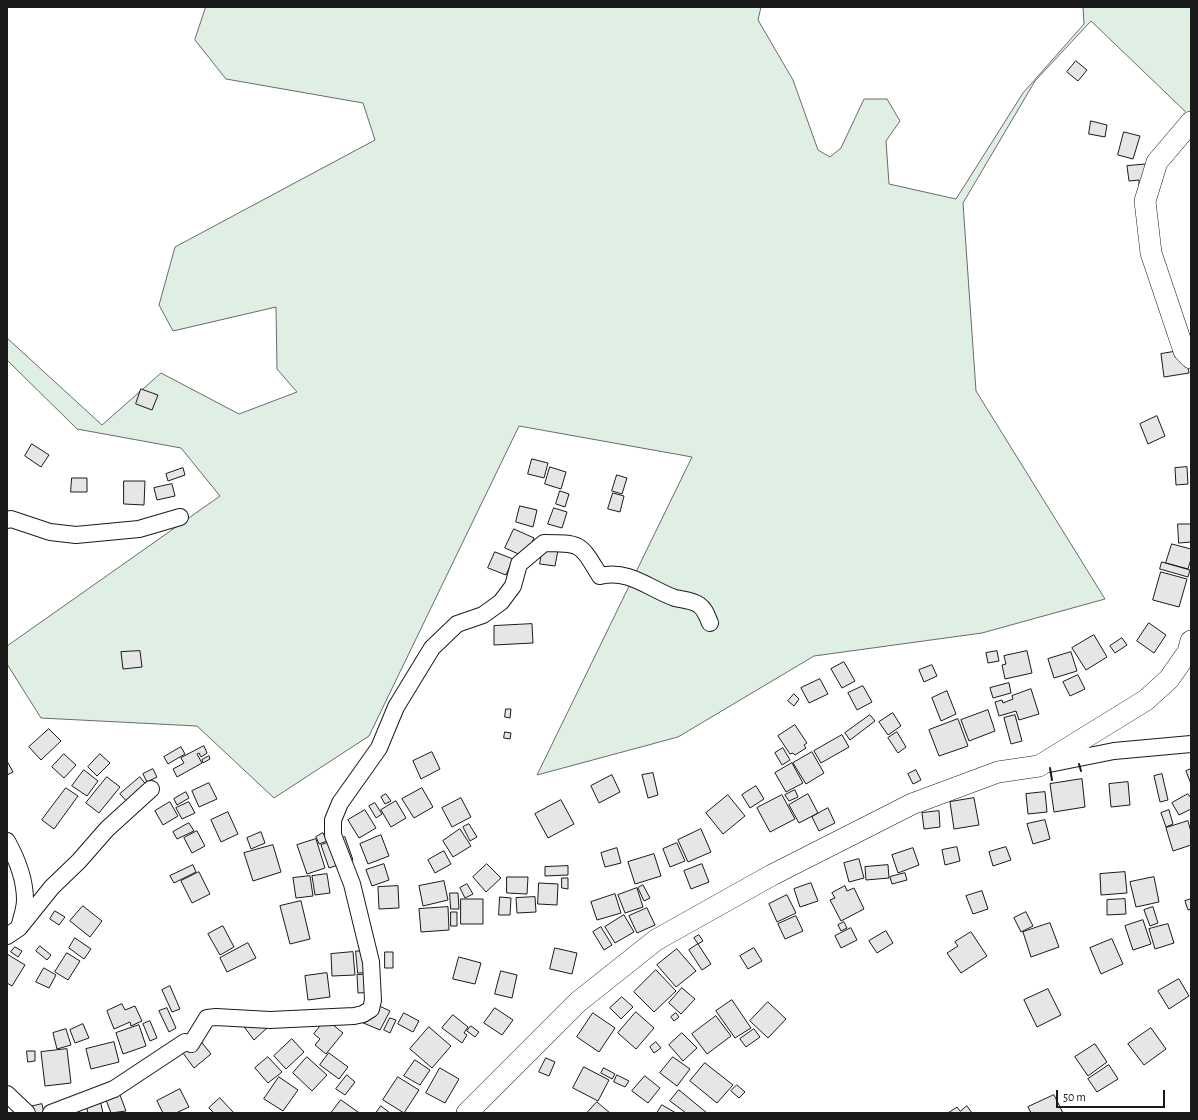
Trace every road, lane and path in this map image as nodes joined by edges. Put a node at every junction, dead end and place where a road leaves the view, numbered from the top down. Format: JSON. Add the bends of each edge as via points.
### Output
{"nodes":[{"id":1,"x":1191,"y":122,"type":"edge"},
{"id":2,"x":1191,"y":358,"type":"edge"},
{"id":3,"x":180,"y":517,"type":"dead end"},
{"id":4,"x":7,"y":520,"type":"edge"},
{"id":5,"x":710,"y":622,"type":"dead end"},
{"id":6,"x":1191,"y":641,"type":"edge"},
{"id":7,"x":1191,"y":744,"type":"edge"},
{"id":8,"x":1039,"y":766,"type":"junction"},
{"id":9,"x":151,"y":789,"type":"dead end"},
{"id":10,"x":7,"y":841,"type":"edge"},
{"id":11,"x":13,"y":932,"type":"edge"},
{"id":12,"x":7,"y":1094,"type":"edge"},
{"id":13,"x":473,"y":1111,"type":"edge"},
{"id":14,"x":27,"y":1113,"type":"edge"},
{"id":15,"x":51,"y":1113,"type":"edge"}],
"edges":[{"from":1,"to":2,"type":"main road","via":[[1157,162],[1145,201],[1151,253],[1184,352]]},
{"from":3,"to":4,"type":"street","via":[[139,530],[76,535],[50,532],[11,519]]},
{"from":5,"to":15,"type":"street","via":[[704,609],[697,604],[675,598],[651,585],[621,575],[612,573],[600,576],[581,547],[569,543],[544,543],[519,564],[513,586],[501,602],[483,615],[457,624],[432,648],[396,706],[379,748],[340,804],[333,820],[333,835],[352,884],[371,962],[373,1000],[370,1009],[354,1016],[270,1020],[207,1018],[191,1044],[185,1042],[114,1089]]},
{"from":6,"to":8,"type":"main road","via":[[1188,652],[1169,679],[1146,700]]},
{"from":7,"to":8,"type":"street","via":[[1114,751]]},
{"from":8,"to":13,"type":"main road","via":[[998,772],[912,804],[772,875],[656,940],[578,1002]]},
{"from":9,"to":11,"type":"street","via":[[107,829]]},
{"from":10,"to":11,"type":"street","via":[[22,879],[25,902]]},
{"from":12,"to":14,"type":"street"}]}
